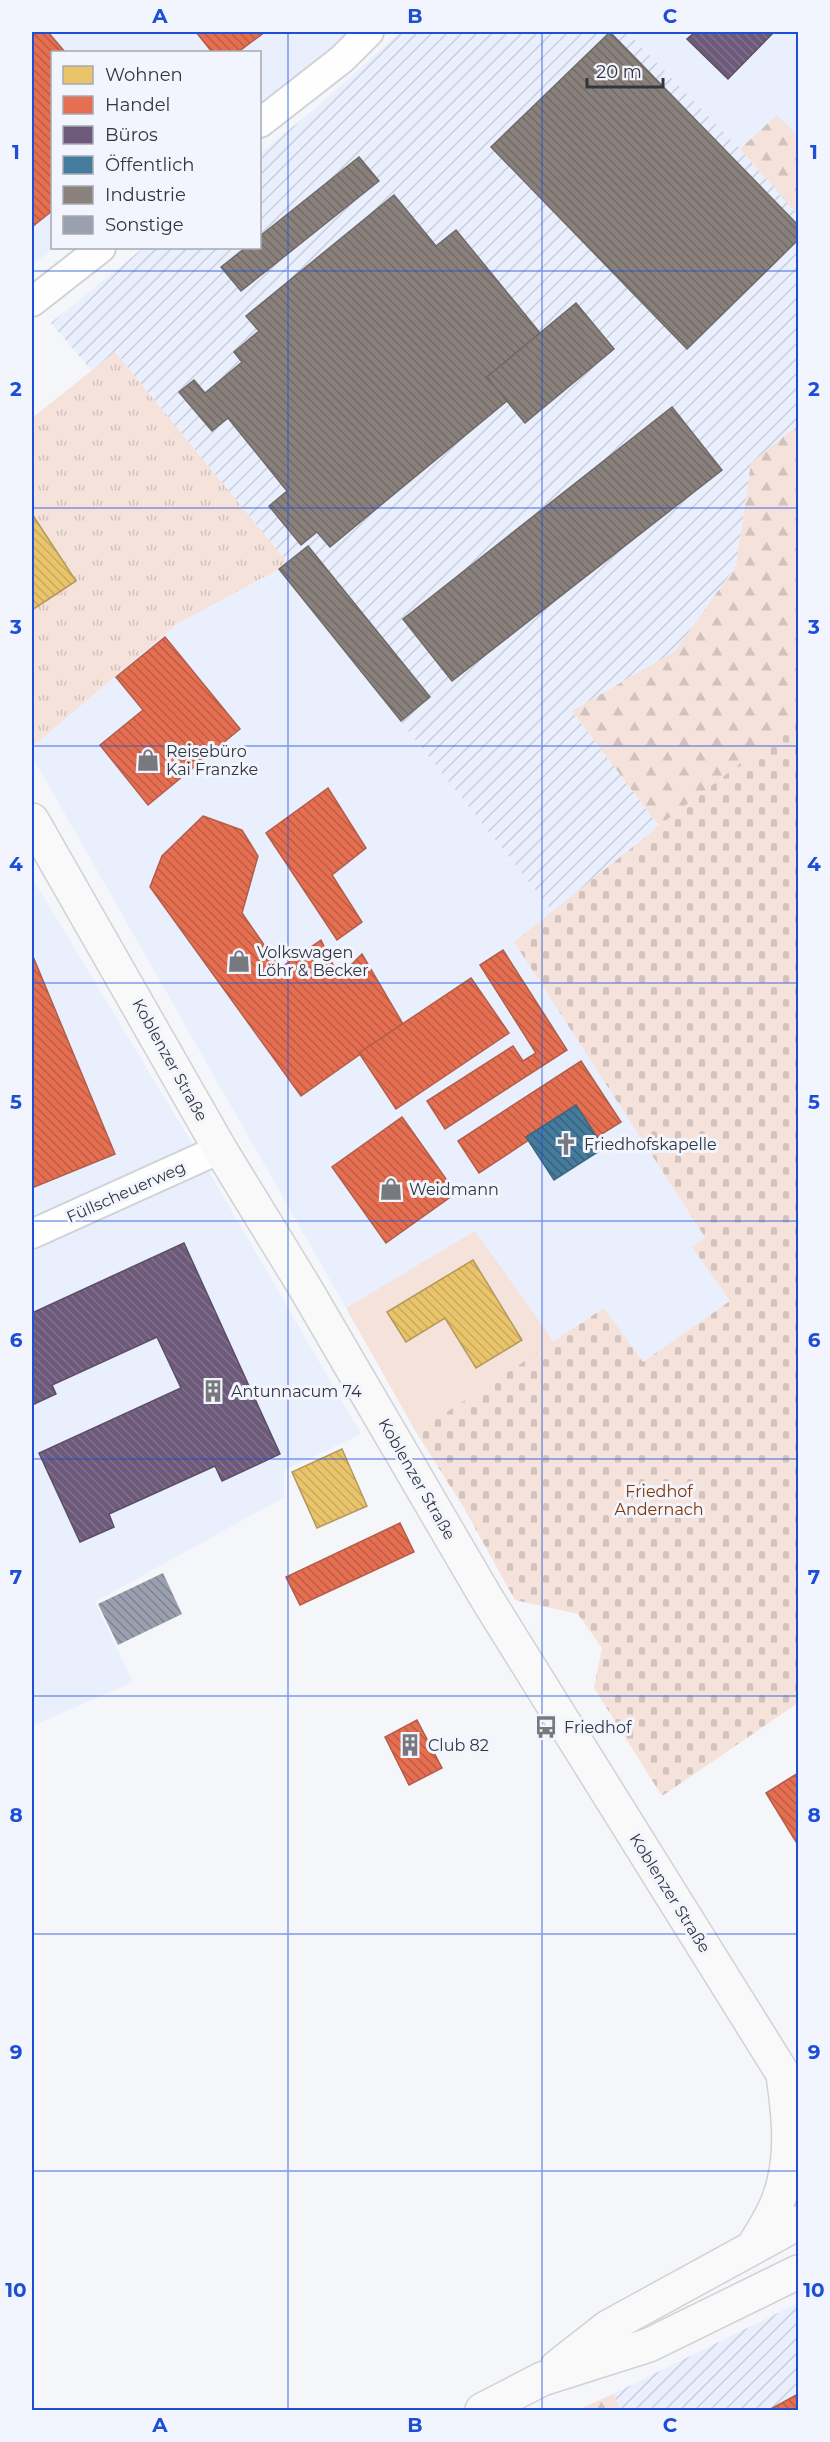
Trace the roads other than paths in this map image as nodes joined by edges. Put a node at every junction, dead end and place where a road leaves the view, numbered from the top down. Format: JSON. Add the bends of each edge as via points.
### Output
{"nodes":[{"id":1,"x":369,"y":32,"type":"edge"},
{"id":2,"x":261,"y":122,"type":"edge"},
{"id":3,"x":100,"y":249,"type":"edge"},
{"id":4,"x":32,"y":302,"type":"edge"},
{"id":5,"x":32,"y":820,"type":"edge"},
{"id":6,"x":220,"y":1149,"type":"junction"},
{"id":7,"x":32,"y":1234,"type":"edge"},
{"id":8,"x":791,"y":2086,"type":"edge"},
{"id":9,"x":798,"y":2223,"type":"edge"},
{"id":10,"x":753,"y":2247,"type":"junction"},
{"id":11,"x":798,"y":2272,"type":"edge"},
{"id":12,"x":542,"y":2379,"type":"junction"},
{"id":13,"x":482,"y":2410,"type":"edge"}],
"edges":[{"from":1,"to":2,"type":"street","via":[[342,59]]},
{"from":3,"to":4,"type":"street"},
{"from":5,"to":6,"type":"street","name":"Koblenzer Straße"},
{"from":6,"to":7,"type":"street","name":"Füllscheuerweg"},
{"from":6,"to":8,"type":"street","name":"Koblenzer Straße","via":[[487,1599]]},
{"from":8,"to":10,"type":"street","via":[[785,2178],[778,2203]]},
{"from":9,"to":10,"type":"street"},
{"from":10,"to":12,"type":"street","via":[[608,2326]]},
{"from":11,"to":12,"type":"street","via":[[649,2345]]},
{"from":12,"to":13,"type":"street"}]}
